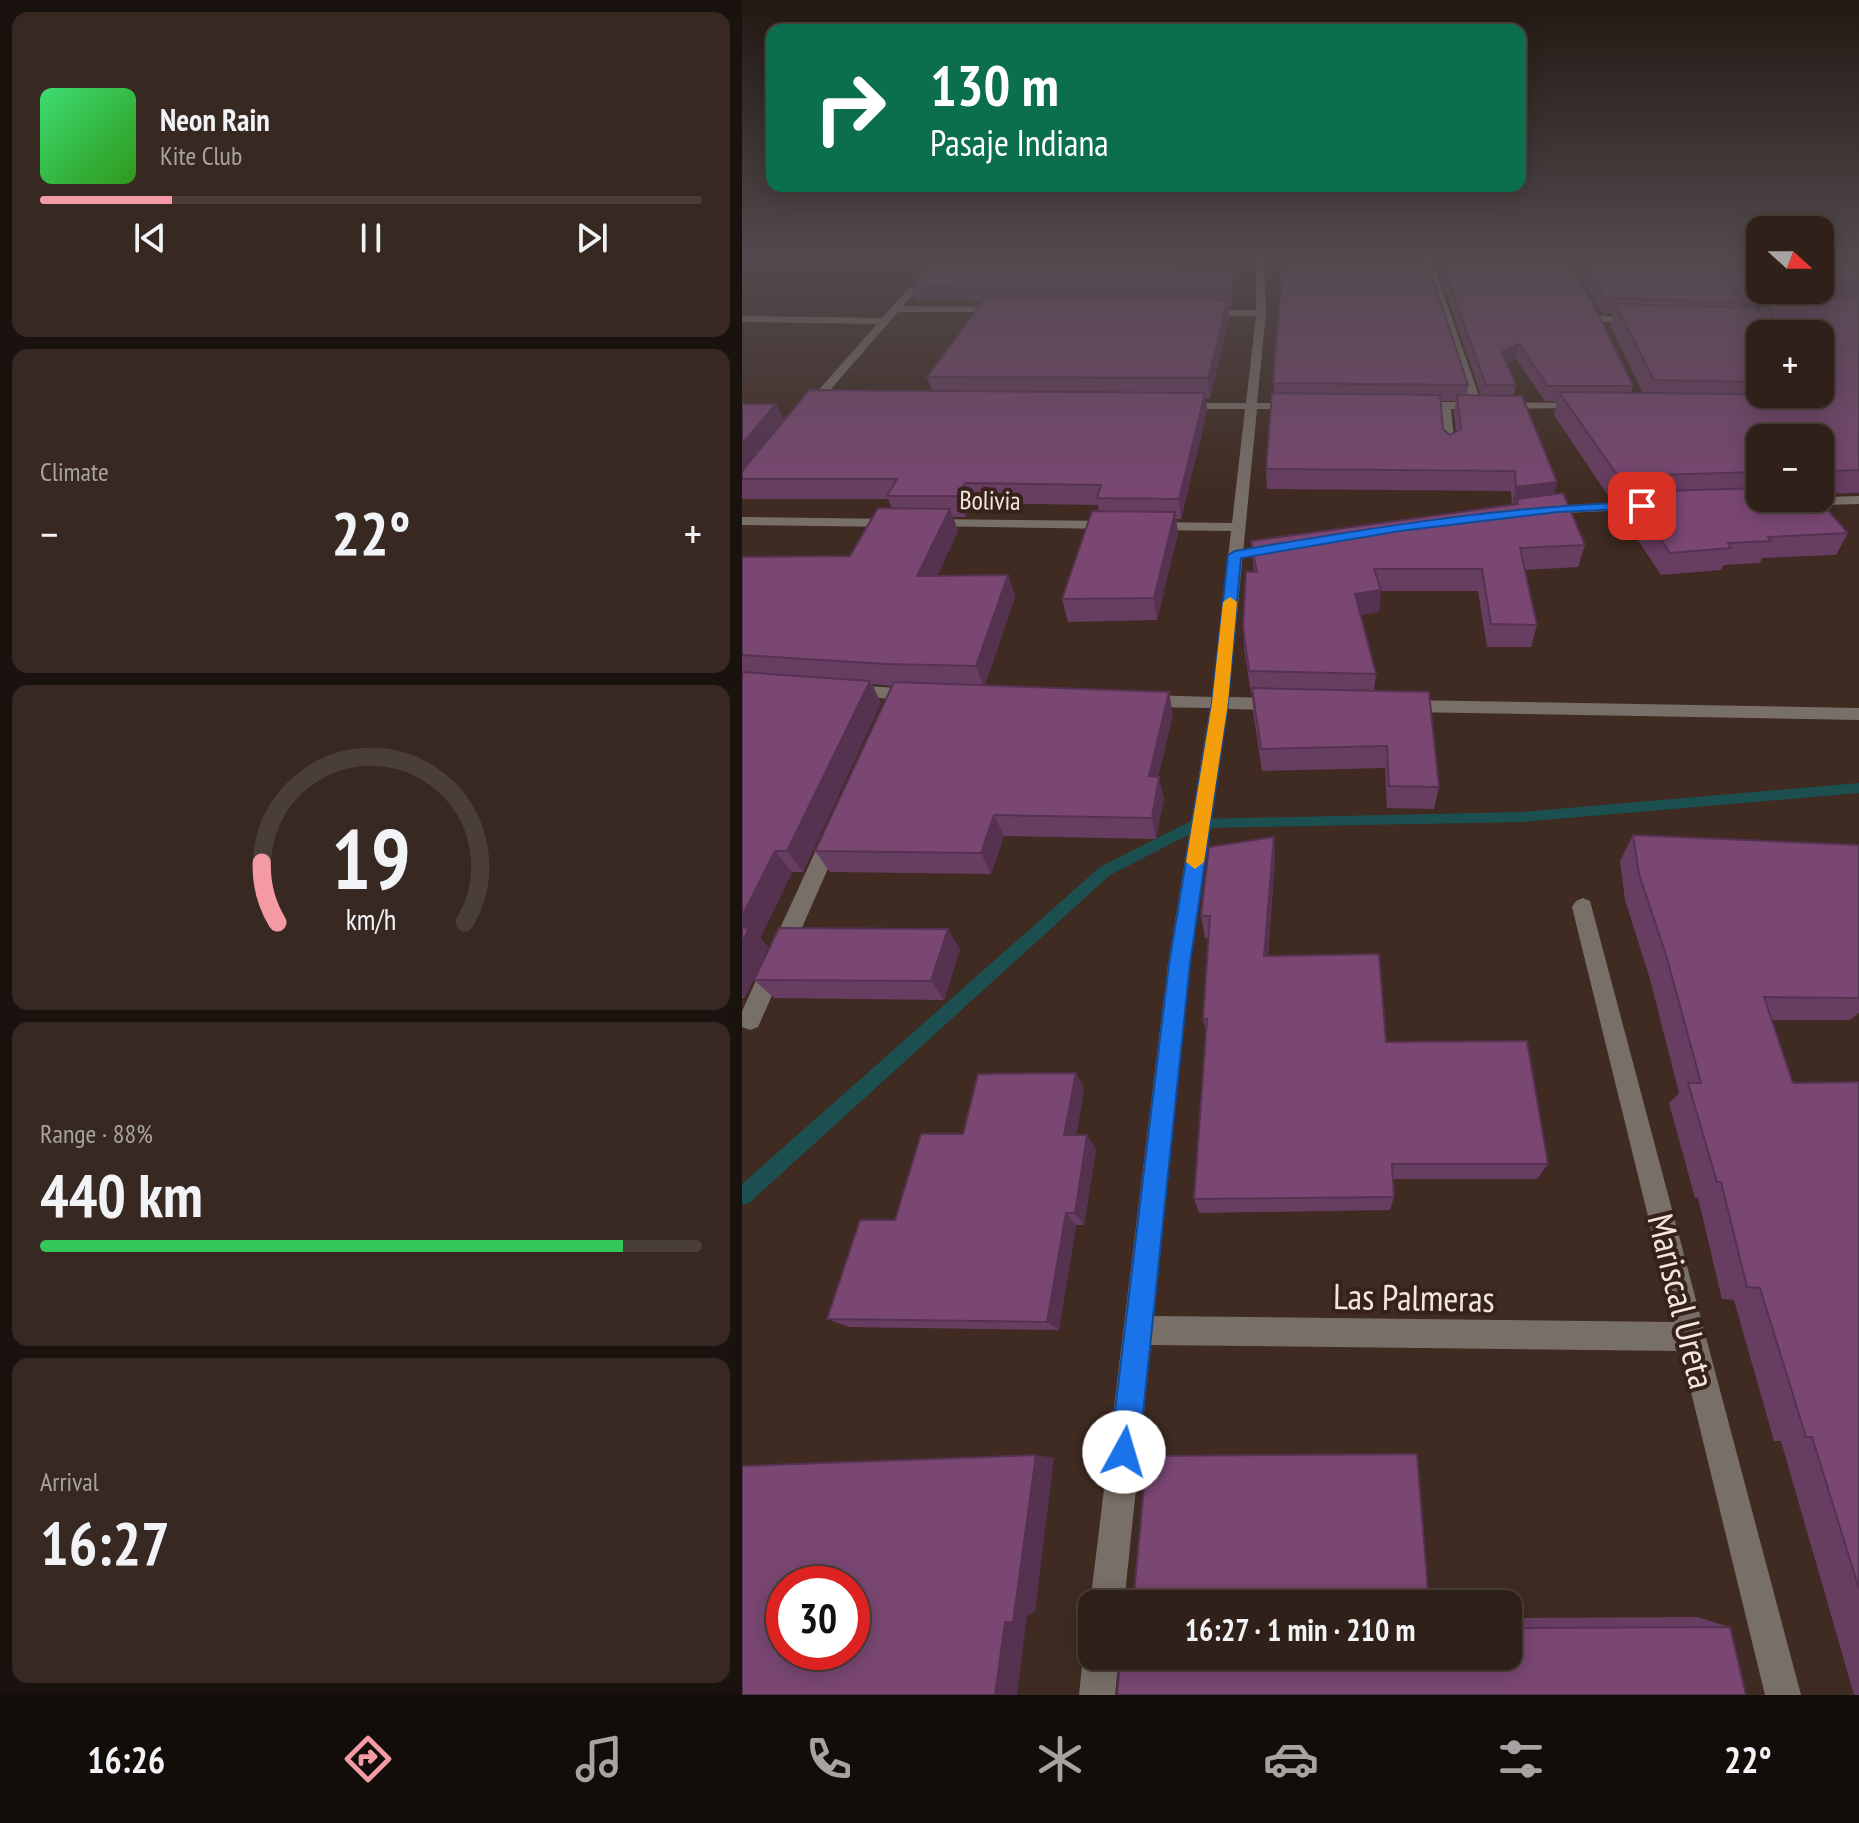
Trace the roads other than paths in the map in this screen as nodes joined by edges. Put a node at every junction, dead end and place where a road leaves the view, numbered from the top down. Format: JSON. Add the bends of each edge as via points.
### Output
{"nodes":[{"id":1,"x":868,"y":337,"type":"edge"},
{"id":2,"x":1258,"y":337,"type":"edge"},
{"id":3,"x":1453,"y":337,"type":"edge"},
{"id":4,"x":813,"y":402,"type":"junction"},
{"id":5,"x":828,"y":402,"type":"edge"},
{"id":6,"x":1400,"y":405,"type":"edge"},
{"id":7,"x":1445,"y":405,"type":"junction"},
{"id":8,"x":1476,"y":405,"type":"junction"},
{"id":9,"x":1173,"y":406,"type":"edge"},
{"id":10,"x":1251,"y":406,"type":"junction"},
{"id":11,"x":1311,"y":406,"type":"edge"},
{"id":12,"x":1595,"y":406,"type":"edge"},
{"id":13,"x":800,"y":417,"type":"edge"},
{"id":14,"x":1449,"y":448,"type":"edge"},
{"id":15,"x":1834,"y":501,"type":"edge"},
{"id":16,"x":1854,"y":501,"type":"edge"},
{"id":17,"x":1664,"y":505,"type":"edge"},
{"id":18,"x":1526,"y":512,"type":"edge"},
{"id":19,"x":1859,"y":516,"type":"edge"},
{"id":20,"x":742,"y":521,"type":"edge"},
{"id":21,"x":1238,"y":527,"type":"junction"},
{"id":22,"x":835,"y":690,"type":"edge"},
{"id":23,"x":928,"y":695,"type":"edge"},
{"id":24,"x":1128,"y":700,"type":"edge"},
{"id":25,"x":1220,"y":703,"type":"junction"},
{"id":26,"x":1300,"y":704,"type":"edge"},
{"id":27,"x":1380,"y":706,"type":"edge"},
{"id":28,"x":1859,"y":714,"type":"edge"},
{"id":29,"x":839,"y":822,"type":"edge"},
{"id":30,"x":1583,"y":907,"type":"dead end"},
{"id":31,"x":750,"y":1019,"type":"dead end"},
{"id":32,"x":1138,"y":1330,"type":"junction"},
{"id":33,"x":1690,"y":1336,"type":"junction"},
{"id":34,"x":1109,"y":1590,"type":"edge"},
{"id":35,"x":1100,"y":1670,"type":"edge"},
{"id":36,"x":1097,"y":1695,"type":"edge"},
{"id":37,"x":1783,"y":1695,"type":"edge"}],
"edges":[{"from":1,"to":4,"type":"street"},
{"from":2,"to":10,"type":"street"},
{"from":3,"to":8,"type":"street"},
{"from":4,"to":5,"type":"street"},
{"from":4,"to":13,"type":"street"},
{"from":6,"to":7,"type":"street"},
{"from":7,"to":8,"type":"street"},
{"from":7,"to":14,"type":"street"},
{"from":8,"to":12,"type":"street"},
{"from":9,"to":10,"type":"street"},
{"from":10,"to":11,"type":"street"},
{"from":10,"to":21,"type":"street"},
{"from":15,"to":16,"type":"street"},
{"from":16,"to":19,"type":"street"},
{"from":17,"to":18,"type":"street"},
{"from":20,"to":21,"type":"street","name":"Bolivia"},
{"from":21,"to":25,"type":"street","via":[[1242,554]]},
{"from":22,"to":23,"type":"street","via":[[894,702]]},
{"from":24,"to":25,"type":"street"},
{"from":25,"to":26,"type":"street"},
{"from":25,"to":32,"type":"street","via":[[1179,964]]},
{"from":27,"to":28,"type":"street"},
{"from":29,"to":31,"type":"street"},
{"from":30,"to":33,"type":"street","name":"Mariscal Ureta"},
{"from":32,"to":33,"type":"street","name":"Las Palmeras"},
{"from":32,"to":34,"type":"street"},
{"from":33,"to":37,"type":"street","name":"Mariscal Ureta"},
{"from":35,"to":36,"type":"street"}]}
